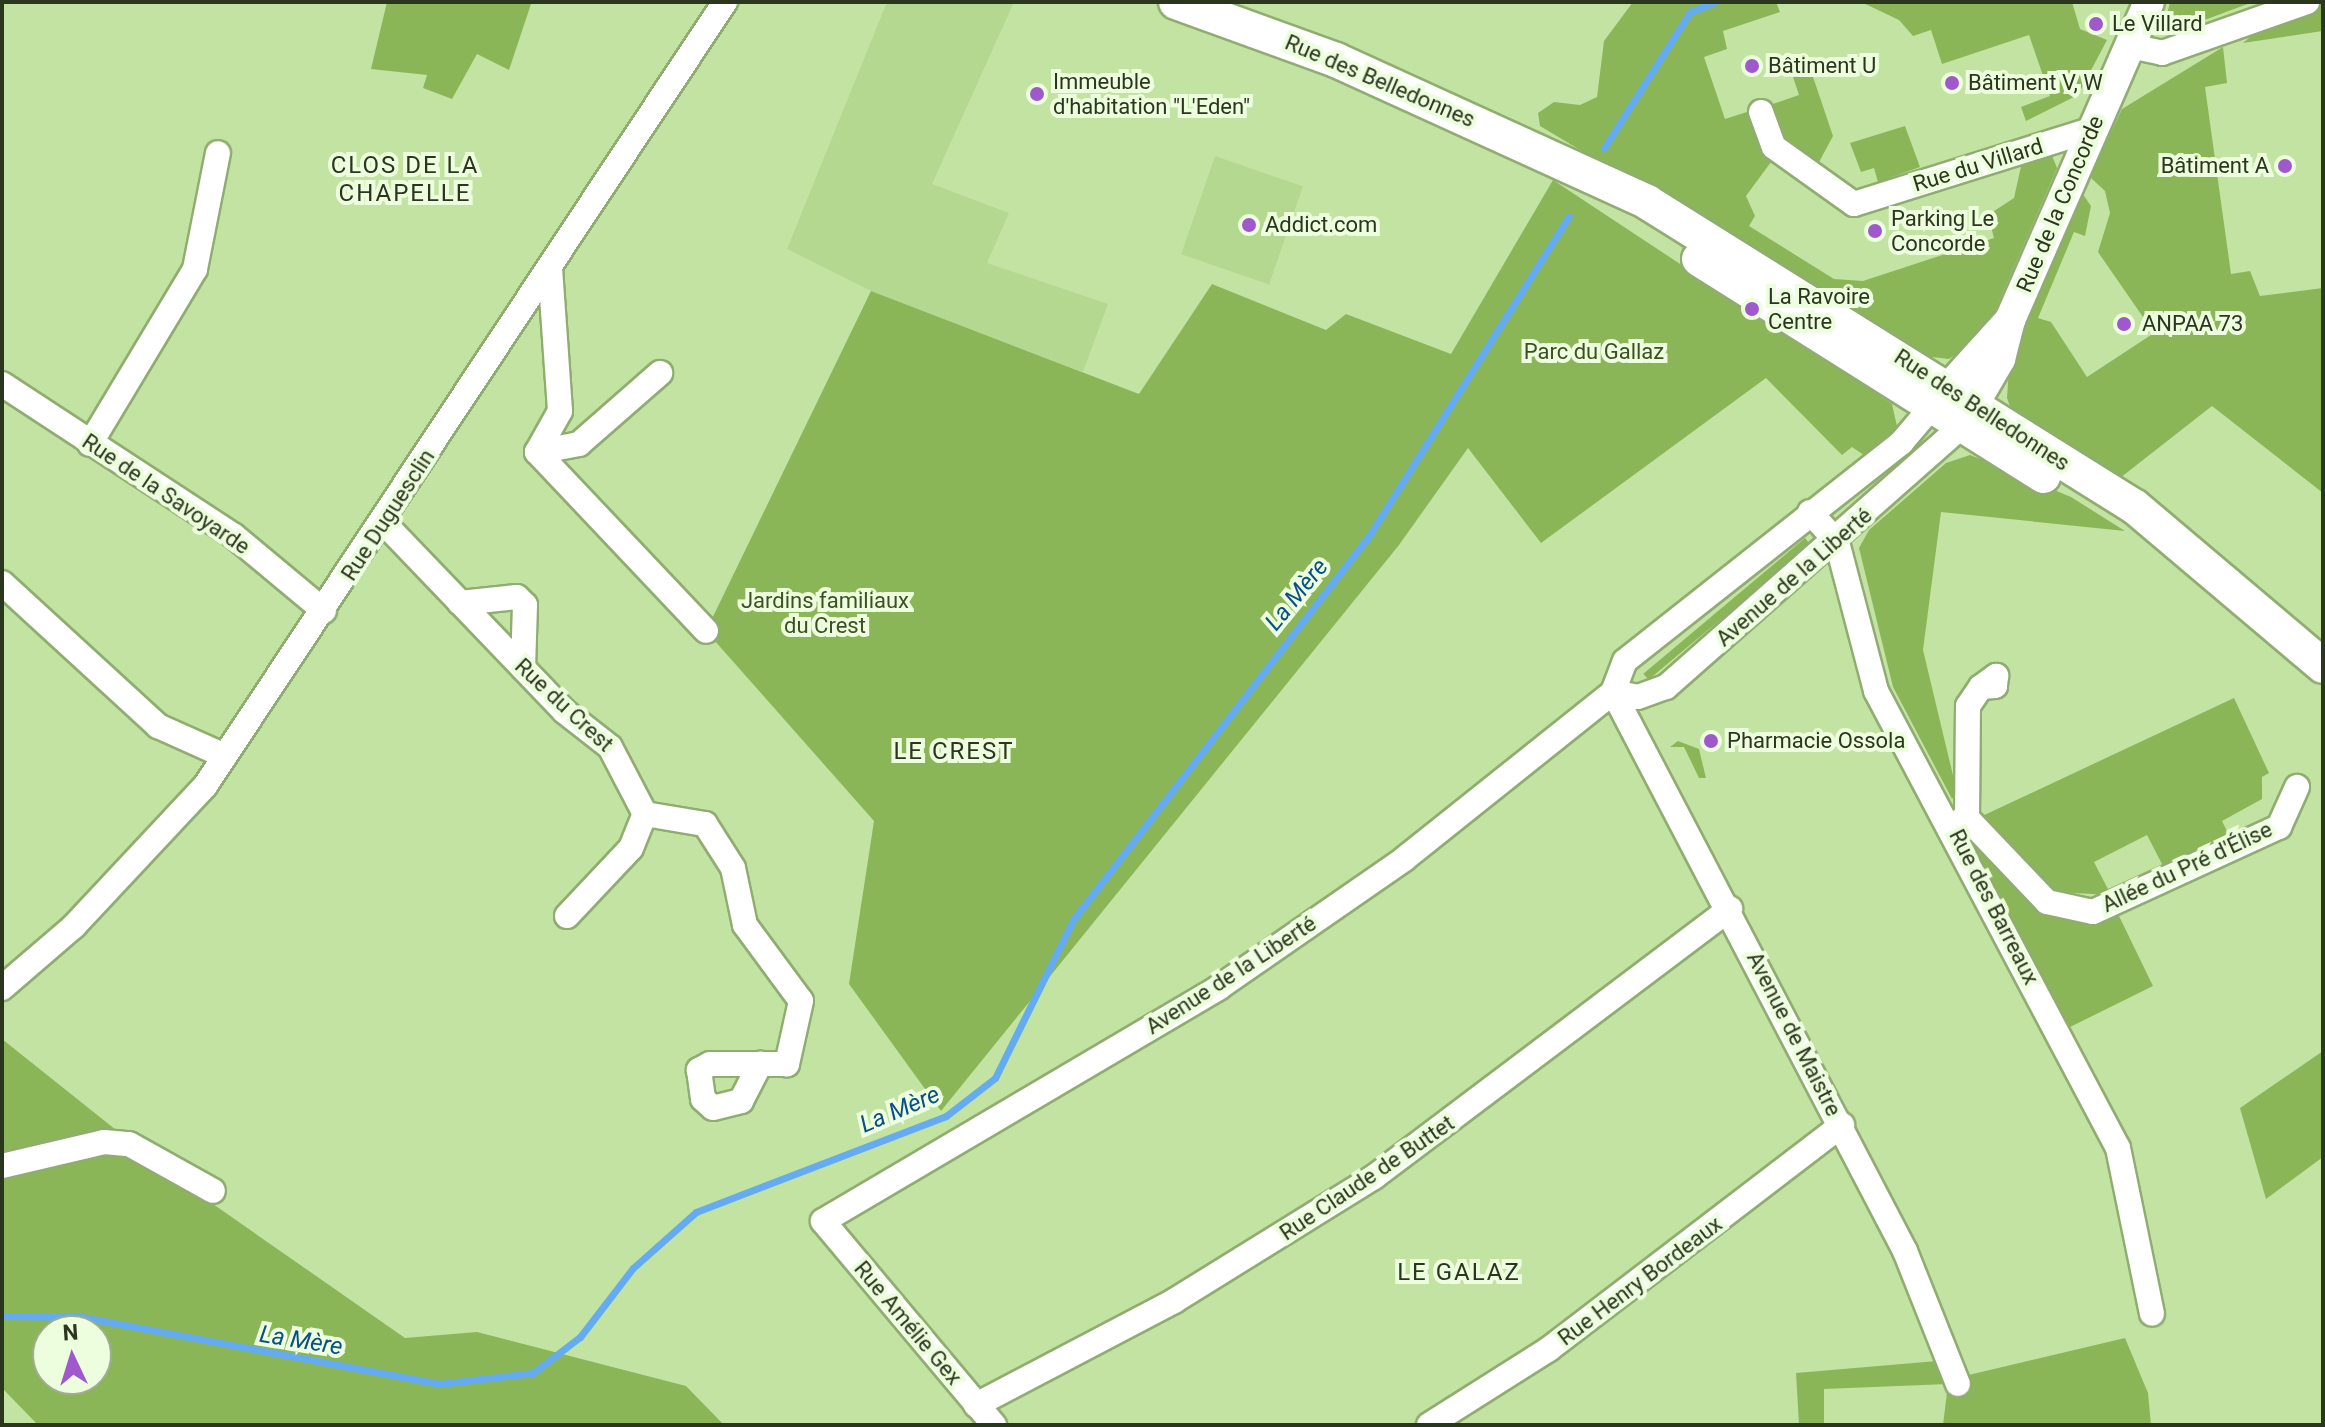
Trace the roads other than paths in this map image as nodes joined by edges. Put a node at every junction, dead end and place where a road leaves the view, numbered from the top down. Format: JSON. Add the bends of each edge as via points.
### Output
{"nodes":[{"id":1,"x":725,"y":2,"type":"edge"},
{"id":2,"x":2149,"y":2,"type":"edge"},
{"id":3,"x":2307,"y":2,"type":"edge"},
{"id":4,"x":1192,"y":5,"type":"edge"},
{"id":5,"x":2130,"y":46,"type":"junction"},
{"id":6,"x":1761,"y":112,"type":"dead end"},
{"id":7,"x":2093,"y":129,"type":"junction"},
{"id":8,"x":218,"y":153,"type":"dead end"},
{"id":9,"x":550,"y":269,"type":"junction"},
{"id":10,"x":2010,"y":320,"type":"junction"},
{"id":11,"x":660,"y":373,"type":"dead end"},
{"id":12,"x":2,"y":384,"type":"edge"},
{"id":13,"x":1937,"y":397,"type":"junction"},
{"id":14,"x":1968,"y":417,"type":"junction"},
{"id":15,"x":90,"y":444,"type":"junction"},
{"id":16,"x":537,"y":452,"type":"junction"},
{"id":17,"x":1810,"y":512,"type":"junction"},
{"id":18,"x":383,"y":522,"type":"junction"},
{"id":19,"x":1837,"y":542,"type":"junction"},
{"id":20,"x":2,"y":583,"type":"edge"},
{"id":21,"x":460,"y":603,"type":"junction"},
{"id":22,"x":324,"y":611,"type":"junction"},
{"id":23,"x":706,"y":631,"type":"dead end"},
{"id":24,"x":2323,"y":666,"type":"edge"},
{"id":25,"x":523,"y":668,"type":"junction"},
{"id":26,"x":1981,"y":687,"type":"dead end"},
{"id":27,"x":1613,"y":692,"type":"junction"},
{"id":28,"x":225,"y":756,"type":"junction"},
{"id":29,"x":2297,"y":787,"type":"dead end"},
{"id":30,"x":645,"y":814,"type":"junction"},
{"id":31,"x":1959,"y":821,"type":"junction"},
{"id":32,"x":1730,"y":909,"type":"junction"},
{"id":33,"x":567,"y":916,"type":"dead end"},
{"id":34,"x":2,"y":988,"type":"edge"},
{"id":35,"x":760,"y":1064,"type":"dead end"},
{"id":36,"x":1842,"y":1125,"type":"junction"},
{"id":37,"x":2,"y":1166,"type":"edge"},
{"id":38,"x":213,"y":1191,"type":"dead end"},
{"id":39,"x":823,"y":1221,"type":"joint"},
{"id":40,"x":2152,"y":1314,"type":"dead end"},
{"id":41,"x":1958,"y":1384,"type":"dead end"},
{"id":42,"x":976,"y":1405,"type":"junction"},
{"id":43,"x":994,"y":1425,"type":"edge"},
{"id":44,"x":1429,"y":1425,"type":"edge"}],
"edges":[{"from":1,"to":9,"type":"street","name":"Rue Duguesclin"},
{"from":2,"to":5,"type":"street","name":"Rue de la Concorde"},
{"from":3,"to":5,"type":"street","via":[[2162,53]]},
{"from":4,"to":13,"type":"main road","name":"Rue des Belledonnes","via":[[1336,60],[1647,202]]},
{"from":5,"to":7,"type":"street","name":"Rue de la Concorde"},
{"from":6,"to":7,"type":"street","name":"Rue du Villard","via":[[1774,147],[1854,204]]},
{"from":7,"to":10,"type":"street","name":"Rue de la Concorde"},
{"from":8,"to":15,"type":"street","via":[[195,269]]},
{"from":9,"to":16,"type":"street","via":[[560,411]]},
{"from":9,"to":18,"type":"street","name":"Rue Duguesclin"},
{"from":10,"to":13,"type":"street","name":"Rue de la Concorde"},
{"from":10,"to":14,"type":"street","name":"Rue de la Concorde"},
{"from":11,"to":16,"type":"street","via":[[579,444]]},
{"from":12,"to":15,"type":"street","name":"Rue de la Savoyarde"},
{"from":13,"to":14,"type":"main road","name":"Rue des Belledonnes"},
{"from":13,"to":17,"type":"street","name":"Avenue de la Liberté","via":[[1901,443]]},
{"from":14,"to":19,"type":"street","name":"Avenue de la Liberté"},
{"from":14,"to":24,"type":"main road","name":"Rue des Belledonnes","via":[[2169,540]]},
{"from":15,"to":22,"type":"street","name":"Rue de la Savoyarde","via":[[234,536]]},
{"from":16,"to":23,"type":"street"},
{"from":17,"to":19,"type":"street","name":"Rue des Barreaux"},
{"from":17,"to":27,"type":"street","name":"Avenue de la Liberté","via":[[1625,661]]},
{"from":18,"to":21,"type":"street","name":"Rue du Crest"},
{"from":18,"to":22,"type":"street","name":"Rue Duguesclin"},
{"from":19,"to":27,"type":"street","name":"Avenue de la Liberté","via":[[1666,687],[1638,697]]},
{"from":19,"to":31,"type":"street","name":"Rue des Barreaux","via":[[1876,691]]},
{"from":20,"to":28,"type":"street","via":[[158,726]]},
{"from":21,"to":25,"type":"street","name":"Rue du Crest"},
{"from":21,"to":25,"type":"street","via":[[517,597],[525,605]]},
{"from":22,"to":28,"type":"street","name":"Rue Duguesclin"},
{"from":25,"to":30,"type":"street","name":"Rue du Crest","via":[[610,747]]},
{"from":26,"to":31,"type":"street","via":[[1968,706]]},
{"from":27,"to":32,"type":"street","name":"Avenue de Maistre"},
{"from":27,"to":39,"type":"street","name":"Avenue de la Liberté","via":[[1404,859],[1218,988]]},
{"from":28,"to":34,"type":"street","name":"Rue Duguesclin","via":[[94,905]]},
{"from":29,"to":31,"type":"street","name":"Allée du Pré d'Élise","via":[[2279,827],[2093,912],[2062,910],[2034,894]]},
{"from":30,"to":33,"type":"street","via":[[631,848]]},
{"from":30,"to":35,"type":"street","via":[[705,824],[733,868],[745,925],[793,983],[801,1001],[787,1064]]},
{"from":31,"to":40,"type":"street","name":"Rue des Barreaux","via":[[2118,1148]]},
{"from":32,"to":36,"type":"street","name":"Avenue de Maistre"},
{"from":32,"to":42,"type":"street","name":"Rue Claude de Buttet","via":[[1374,1177],[1174,1301]]},
{"from":36,"to":41,"type":"street","name":"Avenue de Maistre","via":[[1905,1251]]},
{"from":36,"to":44,"type":"street","name":"Rue Henry Bordeaux","via":[[1549,1349]]},
{"from":37,"to":38,"type":"street","via":[[104,1142],[129,1144]]},
{"from":39,"to":42,"type":"street","name":"Rue Amélie Gex"},
{"from":42,"to":43,"type":"street","name":"Rue Amélie Gex"}]}
